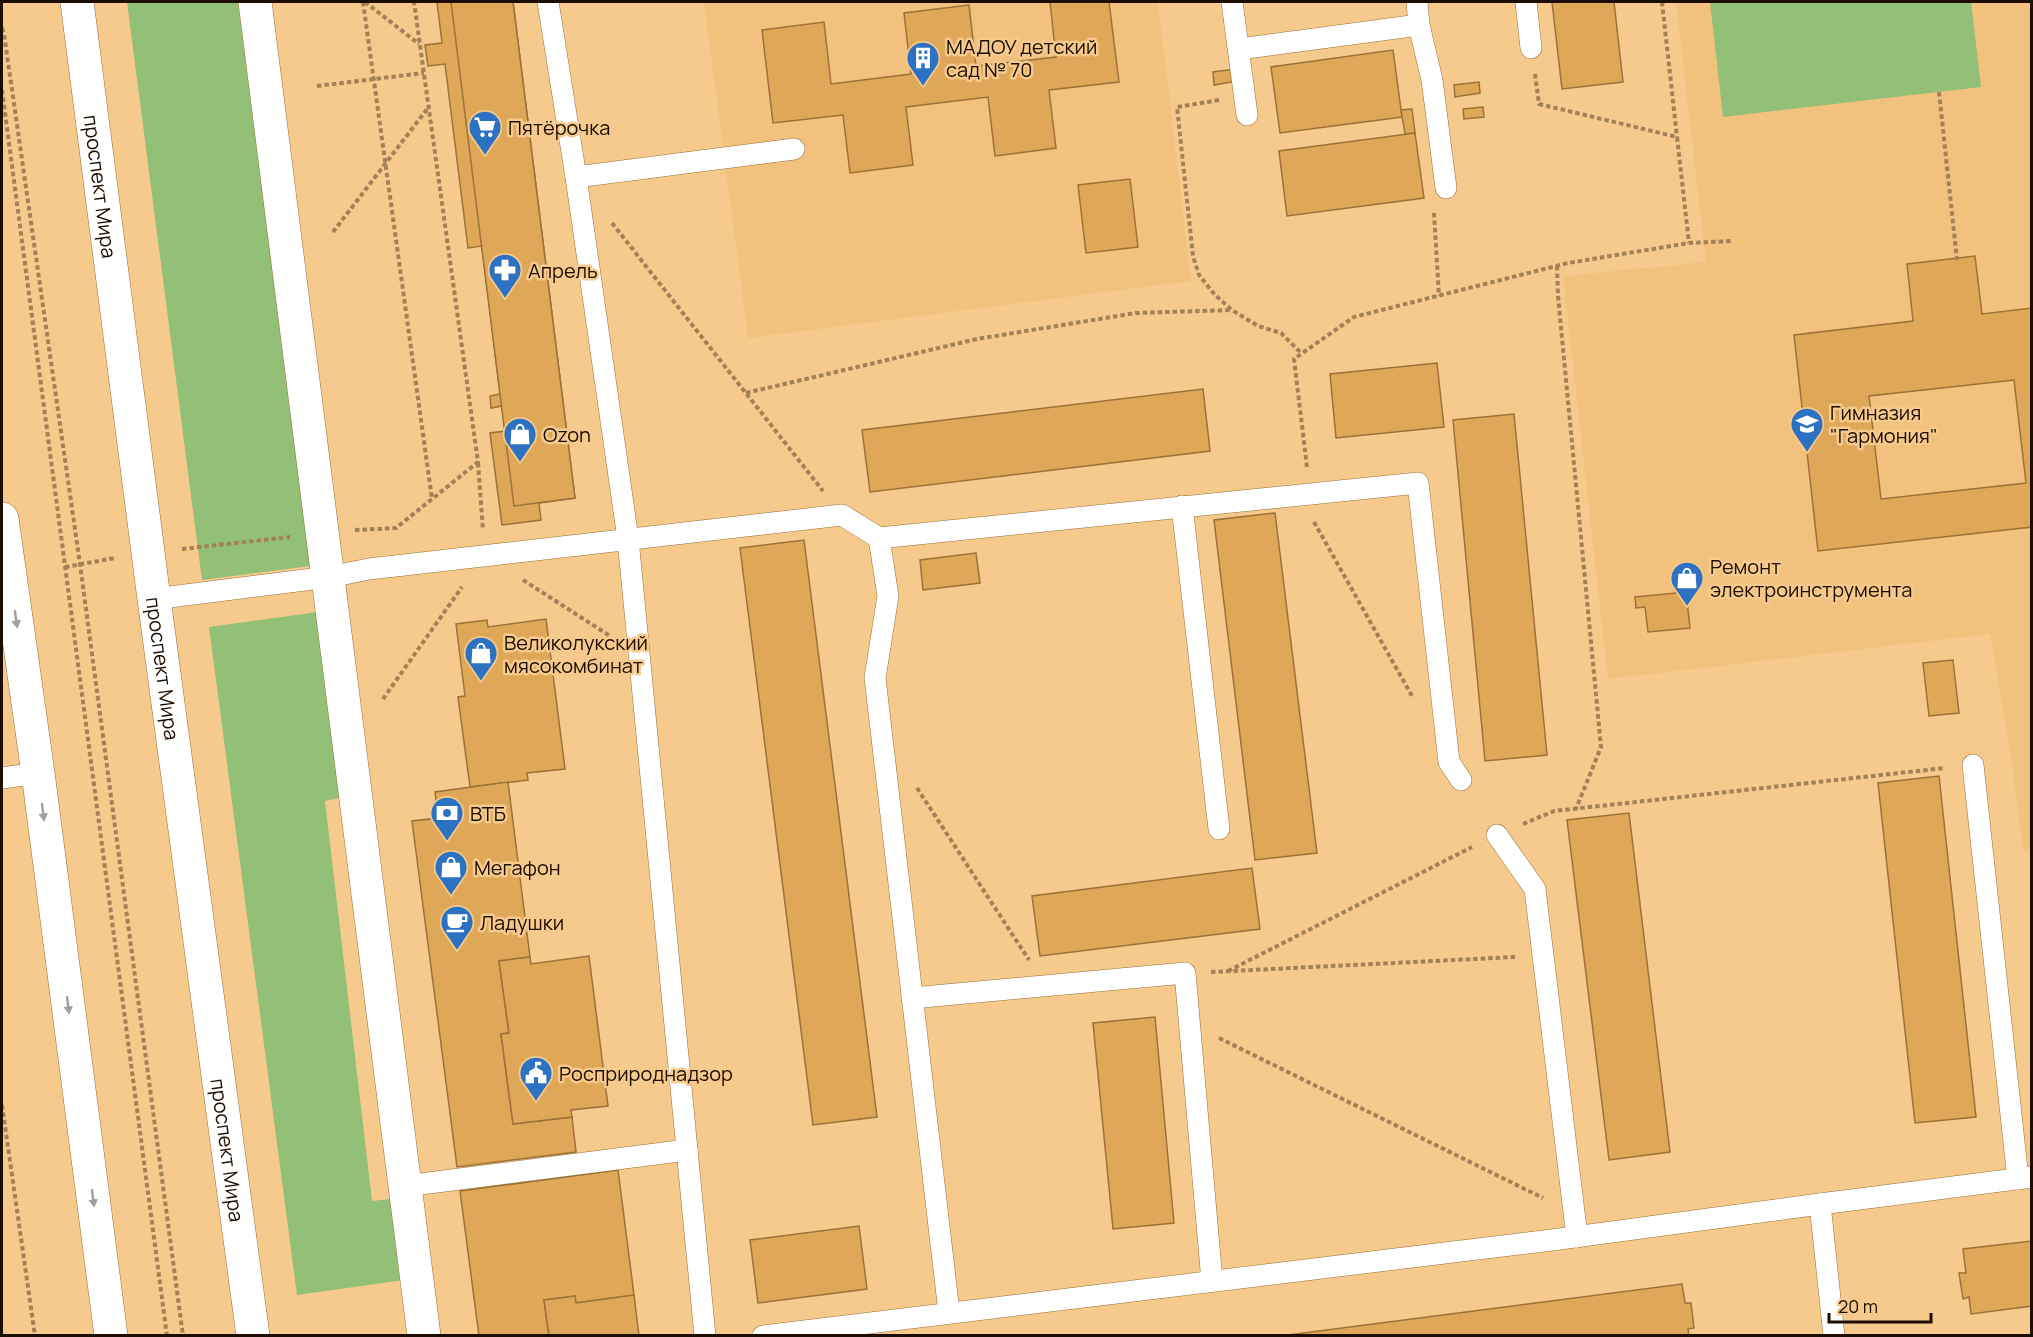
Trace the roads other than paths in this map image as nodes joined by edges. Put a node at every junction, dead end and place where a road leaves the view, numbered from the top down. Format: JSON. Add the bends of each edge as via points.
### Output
{"nodes":[{"id":1,"x":76,"y":2,"type":"edge"},
{"id":2,"x":255,"y":2,"type":"edge"},
{"id":3,"x":548,"y":2,"type":"edge"},
{"id":4,"x":1232,"y":2,"type":"edge"},
{"id":5,"x":1417,"y":2,"type":"edge"},
{"id":6,"x":1526,"y":2,"type":"edge"},
{"id":7,"x":1419,"y":25,"type":"junction"},
{"id":8,"x":1532,"y":48,"type":"road end"},
{"id":9,"x":1239,"y":49,"type":"junction"},
{"id":10,"x":1246,"y":105,"type":"road end"},
{"id":11,"x":794,"y":149,"type":"dead end"},
{"id":12,"x":576,"y":177,"type":"junction"},
{"id":13,"x":1446,"y":188,"type":"road end"},
{"id":14,"x":1182,"y":506,"type":"junction"},
{"id":15,"x":2,"y":519,"type":"edge"},
{"id":16,"x":879,"y":538,"type":"junction"},
{"id":17,"x":628,"y":539,"type":"junction"},
{"id":18,"x":329,"y":577,"type":"junction"},
{"id":19,"x":154,"y":599,"type":"junction"},
{"id":20,"x":1973,"y":765,"type":"road end"},
{"id":21,"x":38,"y":773,"type":"junction"},
{"id":22,"x":2,"y":778,"type":"edge"},
{"id":23,"x":1461,"y":780,"type":"dead end"},
{"id":24,"x":1220,"y":829,"type":"dead end"},
{"id":25,"x":1497,"y":835,"type":"road end"},
{"id":26,"x":912,"y":998,"type":"junction"},
{"id":27,"x":687,"y":1150,"type":"junction"},
{"id":28,"x":2025,"y":1178,"type":"edge"},
{"id":29,"x":405,"y":1186,"type":"junction"},
{"id":30,"x":1820,"y":1203,"type":"junction"},
{"id":31,"x":1577,"y":1237,"type":"junction"},
{"id":32,"x":1212,"y":1281,"type":"junction"},
{"id":33,"x":949,"y":1312,"type":"junction"},
{"id":34,"x":111,"y":1335,"type":"edge"},
{"id":35,"x":253,"y":1335,"type":"edge"},
{"id":36,"x":424,"y":1335,"type":"edge"},
{"id":37,"x":705,"y":1335,"type":"edge"},
{"id":38,"x":763,"y":1335,"type":"edge"},
{"id":39,"x":1834,"y":1335,"type":"edge"}],
"edges":[{"from":1,"to":19,"type":"street","name":"проспект Мира"},
{"from":2,"to":18,"type":"street"},
{"from":3,"to":12,"type":"lane"},
{"from":4,"to":9,"type":"lane"},
{"from":5,"to":7,"type":"lane"},
{"from":6,"to":8,"type":"lane"},
{"from":7,"to":9,"type":"lane"},
{"from":7,"to":13,"type":"lane","via":[[1432,80]]},
{"from":9,"to":10,"type":"lane"},
{"from":11,"to":12,"type":"lane"},
{"from":12,"to":17,"type":"lane"},
{"from":14,"to":16,"type":"lane"},
{"from":14,"to":23,"type":"lane","via":[[1418,483],[1449,762]]},
{"from":14,"to":24,"type":"lane"},
{"from":15,"to":21,"type":"street","one_way":true},
{"from":16,"to":17,"type":"lane","via":[[842,515]]},
{"from":16,"to":26,"type":"lane","via":[[888,596],[875,678]]},
{"from":17,"to":18,"type":"lane"},
{"from":17,"to":27,"type":"lane"},
{"from":18,"to":19,"type":"lane"},
{"from":18,"to":29,"type":"street"},
{"from":19,"to":35,"type":"street","name":"проспект Мира"},
{"from":20,"to":28,"type":"lane"},
{"from":21,"to":22,"type":"lane"},
{"from":21,"to":34,"type":"street","one_way":true},
{"from":25,"to":31,"type":"lane","via":[[1535,889]]},
{"from":26,"to":32,"type":"lane","via":[[1185,973]]},
{"from":26,"to":33,"type":"lane"},
{"from":27,"to":29,"type":"lane"},
{"from":27,"to":37,"type":"lane"},
{"from":28,"to":30,"type":"lane"},
{"from":29,"to":36,"type":"street"},
{"from":30,"to":31,"type":"lane"},
{"from":30,"to":39,"type":"lane"},
{"from":31,"to":32,"type":"lane"},
{"from":32,"to":33,"type":"lane"},
{"from":33,"to":38,"type":"lane"}]}
